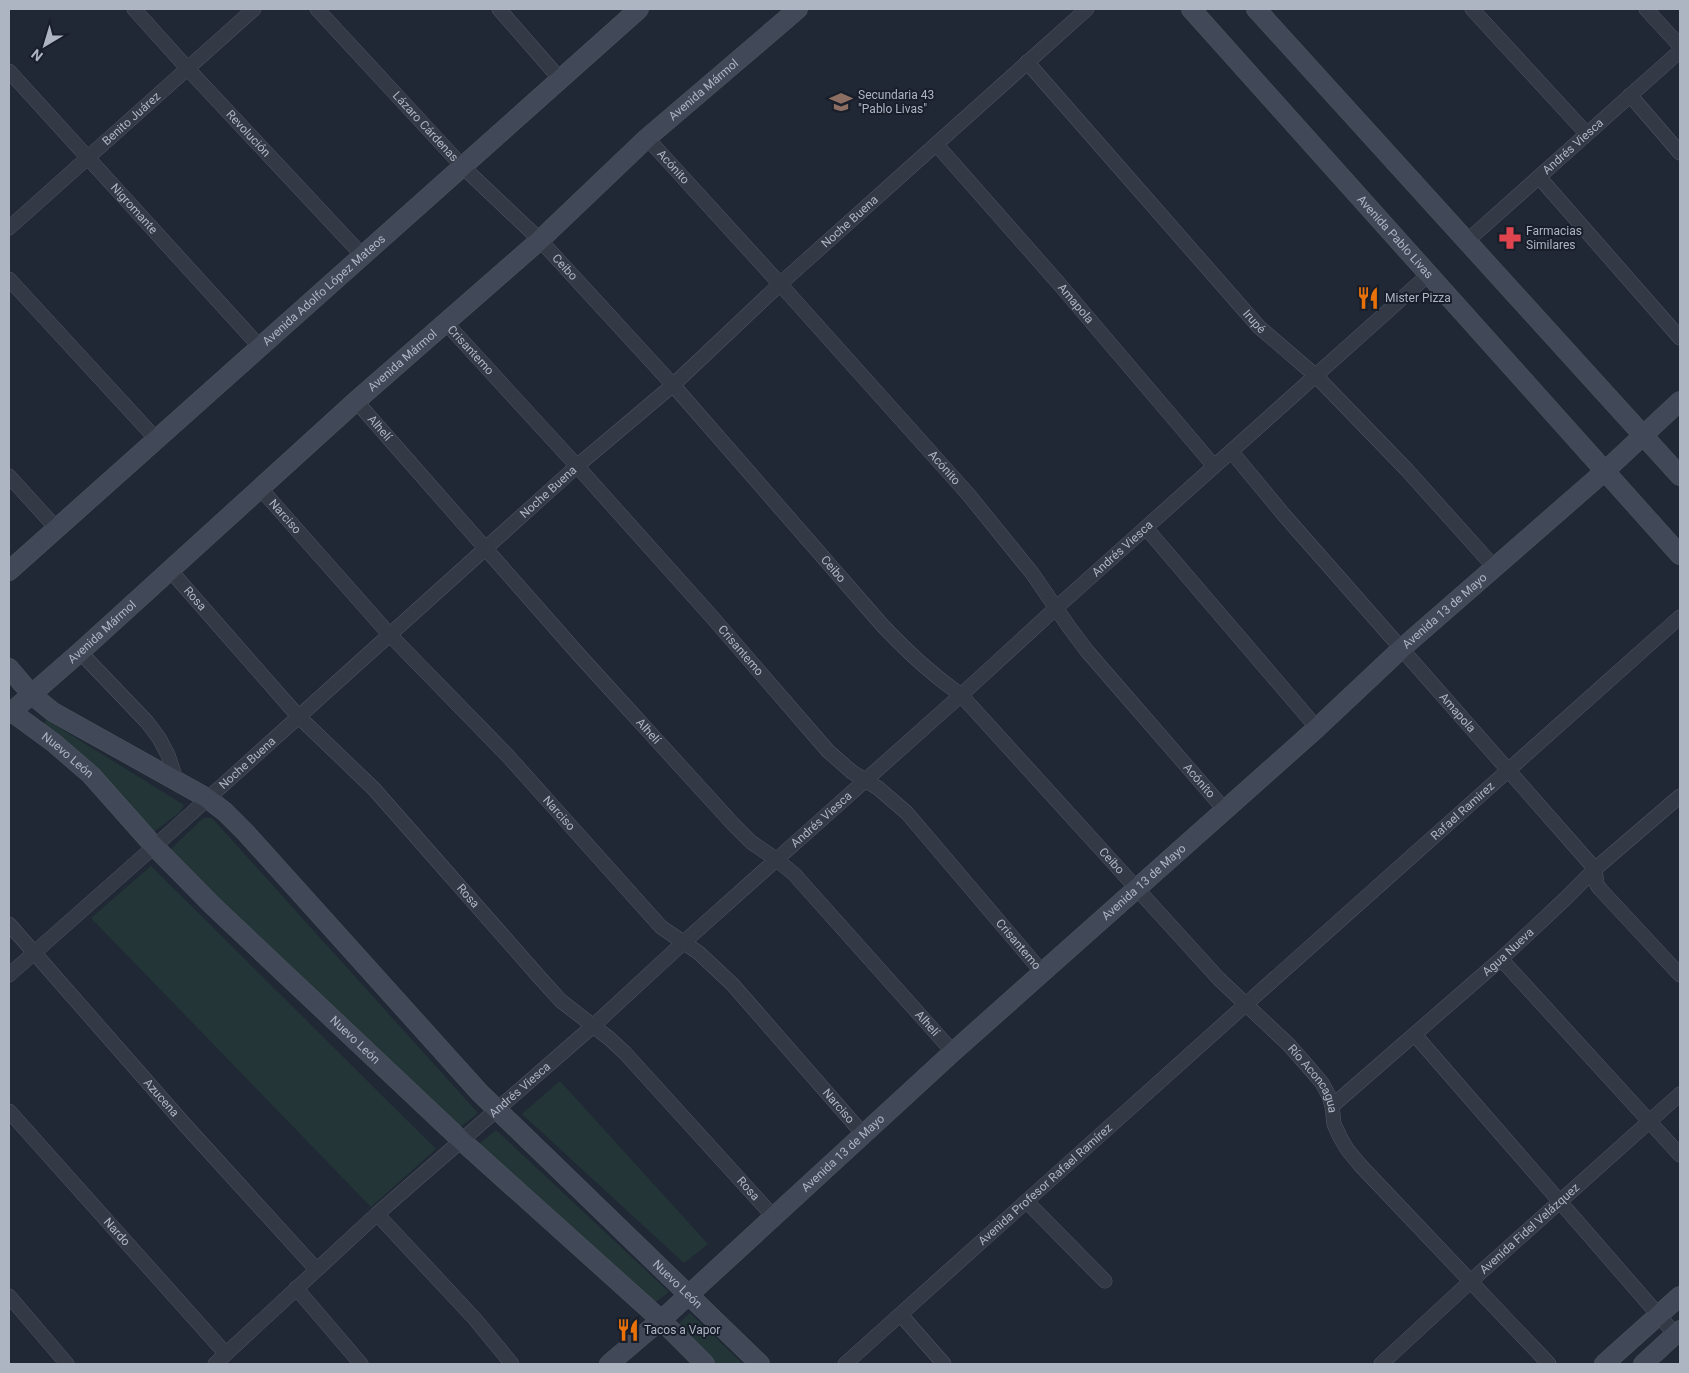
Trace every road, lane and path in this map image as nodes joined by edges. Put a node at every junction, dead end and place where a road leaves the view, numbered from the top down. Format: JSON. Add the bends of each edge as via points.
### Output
{"nodes":[{"id":1,"x":134,"y":9,"type":"edge"},
{"id":2,"x":254,"y":9,"type":"edge"},
{"id":3,"x":317,"y":9,"type":"edge"},
{"id":4,"x":499,"y":9,"type":"edge"},
{"id":5,"x":639,"y":9,"type":"edge"},
{"id":6,"x":798,"y":9,"type":"edge"},
{"id":7,"x":1087,"y":9,"type":"edge"},
{"id":8,"x":1191,"y":9,"type":"edge"},
{"id":9,"x":1256,"y":9,"type":"edge"},
{"id":10,"x":1472,"y":9,"type":"edge"},
{"id":11,"x":1646,"y":9,"type":"edge"},
{"id":12,"x":1680,"y":46,"type":"edge"},
{"id":13,"x":1680,"y":51,"type":"edge"},
{"id":14,"x":1027,"y":62,"type":"junction"},
{"id":15,"x":188,"y":69,"type":"junction"},
{"id":16,"x":9,"y":71,"type":"edge"},
{"id":17,"x":560,"y":78,"type":"junction"},
{"id":18,"x":1630,"y":95,"type":"junction"},
{"id":19,"x":1587,"y":134,"type":"junction"},
{"id":20,"x":647,"y":138,"type":"junction"},
{"id":21,"x":936,"y":144,"type":"junction"},
{"id":22,"x":1680,"y":153,"type":"edge"},
{"id":23,"x":88,"y":159,"type":"junction"},
{"id":24,"x":463,"y":167,"type":"junction"},
{"id":25,"x":1539,"y":177,"type":"junction"},
{"id":26,"x":9,"y":228,"type":"edge"},
{"id":27,"x":540,"y":240,"type":"junction"},
{"id":28,"x":1467,"y":242,"type":"junction"},
{"id":29,"x":363,"y":256,"type":"junction"},
{"id":30,"x":1428,"y":275,"type":"junction"},
{"id":31,"x":9,"y":279,"type":"edge"},
{"id":32,"x":780,"y":284,"type":"junction"},
{"id":33,"x":445,"y":322,"type":"junction"},
{"id":34,"x":1680,"y":338,"type":"edge"},
{"id":35,"x":260,"y":348,"type":"junction"},
{"id":36,"x":1316,"y":376,"type":"junction"},
{"id":37,"x":673,"y":385,"type":"junction"},
{"id":38,"x":356,"y":401,"type":"junction"},
{"id":39,"x":1680,"y":401,"type":"edge"},
{"id":40,"x":1643,"y":435,"type":"junction"},
{"id":41,"x":157,"y":440,"type":"junction"},
{"id":42,"x":1231,"y":451,"type":"junction"},
{"id":43,"x":577,"y":466,"type":"junction"},
{"id":44,"x":1214,"y":466,"type":"junction"},
{"id":45,"x":1605,"y":471,"type":"junction"},
{"id":46,"x":9,"y":476,"type":"edge"},
{"id":47,"x":1680,"y":476,"type":"edge"},
{"id":48,"x":260,"y":488,"type":"junction"},
{"id":49,"x":1146,"y":528,"type":"junction"},
{"id":50,"x":57,"y":529,"type":"junction"},
{"id":51,"x":486,"y":549,"type":"junction"},
{"id":52,"x":1680,"y":555,"type":"edge"},
{"id":53,"x":1494,"y":568,"type":"junction"},
{"id":54,"x":170,"y":570,"type":"junction"},
{"id":55,"x":9,"y":571,"type":"edge"},
{"id":56,"x":1056,"y":608,"type":"junction"},
{"id":57,"x":1680,"y":618,"type":"edge"},
{"id":58,"x":389,"y":634,"type":"junction"},
{"id":59,"x":1401,"y":649,"type":"junction"},
{"id":60,"x":80,"y":652,"type":"junction"},
{"id":61,"x":9,"y":668,"type":"edge"},
{"id":62,"x":32,"y":695,"type":"junction"},
{"id":63,"x":962,"y":695,"type":"junction"},
{"id":64,"x":10,"y":712,"type":"edge"},
{"id":65,"x":298,"y":716,"type":"junction"},
{"id":66,"x":1317,"y":728,"type":"junction"},
{"id":67,"x":1509,"y":771,"type":"junction"},
{"id":68,"x":176,"y":779,"type":"junction"},
{"id":69,"x":865,"y":781,"type":"junction"},
{"id":70,"x":1680,"y":796,"type":"edge"},
{"id":71,"x":207,"y":798,"type":"junction"},
{"id":72,"x":1224,"y":809,"type":"junction"},
{"id":73,"x":154,"y":846,"type":"junction"},
{"id":74,"x":777,"y":860,"type":"junction"},
{"id":75,"x":1595,"y":869,"type":"junction"},
{"id":76,"x":1137,"y":888,"type":"junction"},
{"id":77,"x":9,"y":924,"type":"edge"},
{"id":78,"x":684,"y":942,"type":"junction"},
{"id":79,"x":34,"y":953,"type":"junction"},
{"id":80,"x":1501,"y":959,"type":"junction"},
{"id":81,"x":1042,"y":972,"type":"junction"},
{"id":82,"x":9,"y":975,"type":"edge"},
{"id":83,"x":1680,"y":975,"type":"edge"},
{"id":84,"x":1245,"y":1005,"type":"junction"},
{"id":85,"x":593,"y":1026,"type":"junction"},
{"id":86,"x":1415,"y":1035,"type":"junction"},
{"id":87,"x":953,"y":1052,"type":"junction"},
{"id":88,"x":1680,"y":1094,"type":"edge"},
{"id":89,"x":1332,"y":1106,"type":"junction"},
{"id":90,"x":9,"y":1110,"type":"edge"},
{"id":91,"x":497,"y":1110,"type":"junction"},
{"id":92,"x":1650,"y":1122,"type":"junction"},
{"id":93,"x":863,"y":1134,"type":"junction"},
{"id":94,"x":462,"y":1141,"type":"junction"},
{"id":95,"x":1680,"y":1155,"type":"edge"},
{"id":96,"x":1027,"y":1202,"type":"junction"},
{"id":97,"x":1561,"y":1202,"type":"junction"},
{"id":98,"x":377,"y":1214,"type":"junction"},
{"id":99,"x":773,"y":1216,"type":"junction"},
{"id":100,"x":316,"y":1269,"type":"junction"},
{"id":101,"x":1471,"y":1281,"type":"junction"},
{"id":102,"x":1105,"y":1282,"type":"dead end"},
{"id":103,"x":296,"y":1288,"type":"junction"},
{"id":104,"x":688,"y":1295,"type":"junction"},
{"id":105,"x":9,"y":1296,"type":"edge"},
{"id":106,"x":1680,"y":1296,"type":"edge"},
{"id":107,"x":901,"y":1315,"type":"junction"},
{"id":108,"x":1659,"y":1315,"type":"junction"},
{"id":109,"x":660,"y":1320,"type":"junction"},
{"id":110,"x":1678,"y":1332,"type":"edge"},
{"id":111,"x":226,"y":1354,"type":"junction"},
{"id":112,"x":1386,"y":1363,"type":"edge"},
{"id":113,"x":67,"y":1364,"type":"edge"},
{"id":114,"x":215,"y":1364,"type":"edge"},
{"id":115,"x":361,"y":1364,"type":"edge"},
{"id":116,"x":512,"y":1364,"type":"edge"},
{"id":117,"x":609,"y":1364,"type":"edge"},
{"id":118,"x":705,"y":1364,"type":"edge"},
{"id":119,"x":760,"y":1364,"type":"edge"},
{"id":120,"x":846,"y":1364,"type":"edge"},
{"id":121,"x":944,"y":1364,"type":"edge"},
{"id":122,"x":1548,"y":1364,"type":"edge"},
{"id":123,"x":1604,"y":1364,"type":"edge"},
{"id":124,"x":1642,"y":1364,"type":"edge"}],
"edges":[{"from":1,"to":15,"type":"street","name":"Revolución"},
{"from":2,"to":15,"type":"street","name":"Benito Juárez"},
{"from":3,"to":24,"type":"street","name":"Lázaro Cárdenas"},
{"from":4,"to":17,"type":"street"},
{"from":5,"to":17,"type":"street","name":"Avenida Adolfo López Mateos"},
{"from":6,"to":20,"type":"street","name":"Avenida Mármol"},
{"from":7,"to":14,"type":"street","name":"Noche Buena"},
{"from":8,"to":30,"type":"street","name":"Avenida Pablo Livas"},
{"from":9,"to":28,"type":"street"},
{"from":10,"to":19,"type":"street"},
{"from":11,"to":12,"type":"street"},
{"from":13,"to":18,"type":"street","name":"Andrés Viesca"},
{"from":14,"to":21,"type":"street","name":"Noche Buena"},
{"from":14,"to":36,"type":"street","name":"Irupé","via":[[1259,326]]},
{"from":15,"to":23,"type":"street","name":"Benito Juárez"},
{"from":15,"to":29,"type":"street","name":"Revolución"},
{"from":16,"to":23,"type":"street","name":"Nigromante"},
{"from":17,"to":24,"type":"street","name":"Avenida Adolfo López Mateos"},
{"from":18,"to":19,"type":"street","name":"Andrés Viesca"},
{"from":18,"to":22,"type":"street"},
{"from":19,"to":25,"type":"street","name":"Andrés Viesca"},
{"from":20,"to":27,"type":"street","name":"Avenida Mármol"},
{"from":20,"to":32,"type":"street","name":"Acónito"},
{"from":21,"to":32,"type":"street","name":"Noche Buena"},
{"from":21,"to":44,"type":"street","name":"Amapola"},
{"from":23,"to":26,"type":"street","name":"Benito Juárez"},
{"from":23,"to":35,"type":"street","name":"Nigromante"},
{"from":24,"to":27,"type":"street","name":"Lázaro Cárdenas"},
{"from":24,"to":29,"type":"street","name":"Avenida Adolfo López Mateos"},
{"from":25,"to":28,"type":"street","name":"Andrés Viesca"},
{"from":25,"to":34,"type":"street"},
{"from":27,"to":33,"type":"street","name":"Avenida Mármol"},
{"from":27,"to":37,"type":"street","name":"Ceibo"},
{"from":28,"to":40,"type":"street"},
{"from":29,"to":35,"type":"street","name":"Avenida Adolfo López Mateos"},
{"from":30,"to":36,"type":"street","name":"Andrés Viesca"},
{"from":30,"to":45,"type":"street","name":"Avenida Pablo Livas"},
{"from":31,"to":41,"type":"street"},
{"from":32,"to":37,"type":"street","name":"Noche Buena"},
{"from":32,"to":56,"type":"street","name":"Acónito","via":[[968,494]]},
{"from":33,"to":38,"type":"street","name":"Avenida Mármol"},
{"from":33,"to":43,"type":"street","name":"Crisantemo"},
{"from":35,"to":41,"type":"street","name":"Avenida Adolfo López Mateos"},
{"from":36,"to":42,"type":"street","name":"Andrés Viesca"},
{"from":36,"to":53,"type":"street","name":"Irupé","via":[[1407,470]]},
{"from":37,"to":43,"type":"street","name":"Noche Buena"},
{"from":37,"to":63,"type":"street","name":"Ceibo","via":[[883,626],[916,660]]},
{"from":38,"to":48,"type":"street","name":"Avenida Mármol"},
{"from":38,"to":51,"type":"street","name":"Alhelí"},
{"from":39,"to":40,"type":"street","name":"Avenida 13 de Mayo"},
{"from":40,"to":45,"type":"street","name":"Avenida 13 de Mayo"},
{"from":40,"to":47,"type":"street"},
{"from":41,"to":50,"type":"street","name":"Avenida Adolfo López Mateos"},
{"from":42,"to":44,"type":"street","name":"Andrés Viesca"},
{"from":42,"to":59,"type":"street","name":"Amapola"},
{"from":43,"to":51,"type":"street","name":"Noche Buena"},
{"from":43,"to":69,"type":"street","name":"Crisantemo","via":[[828,751]]},
{"from":44,"to":49,"type":"street","name":"Andrés Viesca"},
{"from":45,"to":52,"type":"street","name":"Avenida Pablo Livas"},
{"from":45,"to":53,"type":"street","name":"Avenida 13 de Mayo"},
{"from":46,"to":50,"type":"street"},
{"from":48,"to":54,"type":"street","name":"Avenida Mármol"},
{"from":48,"to":58,"type":"street","name":"Narciso"},
{"from":49,"to":56,"type":"street","name":"Andrés Viesca"},
{"from":49,"to":66,"type":"street"},
{"from":50,"to":55,"type":"street","name":"Avenida Adolfo López Mateos"},
{"from":51,"to":58,"type":"street","name":"Noche Buena"},
{"from":51,"to":74,"type":"street","name":"Alhelí","via":[[733,824],[750,842]]},
{"from":53,"to":59,"type":"street","name":"Avenida 13 de Mayo"},
{"from":54,"to":60,"type":"street","name":"Avenida Mármol"},
{"from":54,"to":65,"type":"street","name":"Rosa"},
{"from":56,"to":63,"type":"street","name":"Andrés Viesca"},
{"from":56,"to":72,"type":"street","name":"Acónito","via":[[1108,676]]},
{"from":57,"to":67,"type":"street","name":"Rafael Ramirez"},
{"from":58,"to":65,"type":"street","name":"Noche Buena"},
{"from":58,"to":78,"type":"street","name":"Narciso","via":[[507,755],[661,927]]},
{"from":59,"to":66,"type":"street","name":"Avenida 13 de Mayo"},
{"from":59,"to":67,"type":"street","name":"Amapola"},
{"from":60,"to":62,"type":"street","name":"Avenida Mármol"},
{"from":60,"to":68,"type":"street","via":[[153,730],[168,754]]},
{"from":61,"to":62,"type":"street","name":"Nuevo León"},
{"from":62,"to":64,"type":"street","name":"Avenida Mármol"},
{"from":62,"to":68,"type":"street","name":"Nuevo León","via":[[64,719]]},
{"from":63,"to":69,"type":"street","name":"Andrés Viesca"},
{"from":63,"to":76,"type":"street","name":"Ceibo"},
{"from":64,"to":73,"type":"street","name":"Nuevo León","via":[[54,743],[91,775]]},
{"from":65,"to":71,"type":"street","name":"Noche Buena"},
{"from":65,"to":85,"type":"street","name":"Rosa","via":[[374,789],[556,995]]},
{"from":66,"to":72,"type":"street","name":"Avenida 13 de Mayo"},
{"from":67,"to":75,"type":"street","name":"Amapola"},
{"from":67,"to":84,"type":"street","name":"Rafael Ramirez"},
{"from":68,"to":71,"type":"street","name":"Nuevo León"},
{"from":69,"to":74,"type":"street","name":"Andrés Viesca"},
{"from":69,"to":81,"type":"street","name":"Crisantemo","via":[[906,813]]},
{"from":70,"to":75,"type":"street","name":"Agua Nueva"},
{"from":71,"to":73,"type":"street","name":"Noche Buena"},
{"from":71,"to":91,"type":"street","name":"Nuevo León","via":[[246,833]]},
{"from":72,"to":76,"type":"street","name":"Avenida 13 de Mayo"},
{"from":73,"to":79,"type":"street","name":"Noche Buena"},
{"from":73,"to":94,"type":"street","name":"Nuevo León"},
{"from":74,"to":78,"type":"street","name":"Andrés Viesca"},
{"from":74,"to":87,"type":"street","name":"Alhelí","via":[[794,874]]},
{"from":75,"to":80,"type":"street","name":"Agua Nueva"},
{"from":75,"to":83,"type":"street","name":"Amapola","via":[[1600,890]]},
{"from":76,"to":81,"type":"street","name":"Avenida 13 de Mayo"},
{"from":76,"to":84,"type":"street","name":"Río Aconcagua"},
{"from":77,"to":79,"type":"street","name":"Azucena"},
{"from":78,"to":85,"type":"street","name":"Andrés Viesca"},
{"from":78,"to":93,"type":"street","name":"Narciso","via":[[714,965],[733,985]]},
{"from":79,"to":82,"type":"street","name":"Noche Buena"},
{"from":79,"to":100,"type":"street","name":"Azucena"},
{"from":80,"to":86,"type":"street","name":"Agua Nueva"},
{"from":80,"to":92,"type":"street"},
{"from":81,"to":87,"type":"street","name":"Avenida 13 de Mayo"},
{"from":84,"to":89,"type":"street","name":"Río Aconcagua","via":[[1311,1070],[1322,1083]]},
{"from":84,"to":96,"type":"street","name":"Avenida Profesor Rafael Ramírez"},
{"from":85,"to":91,"type":"street","name":"Andrés Viesca"},
{"from":85,"to":99,"type":"street","name":"Rosa","via":[[624,1053]]},
{"from":86,"to":89,"type":"street","name":"Agua Nueva"},
{"from":86,"to":97,"type":"street"},
{"from":87,"to":93,"type":"street","name":"Avenida 13 de Mayo"},
{"from":88,"to":92,"type":"street","name":"Avenida Fidel Velázquez"},
{"from":89,"to":101,"type":"street","name":"Río Aconcagua","via":[[1334,1124],[1347,1149]]},
{"from":90,"to":111,"type":"street","name":"Nardo"},
{"from":91,"to":94,"type":"street","name":"Andrés Viesca"},
{"from":91,"to":104,"type":"street","name":"Nuevo León"},
{"from":92,"to":95,"type":"street"},
{"from":92,"to":97,"type":"street","name":"Avenida Fidel Velázquez"},
{"from":93,"to":99,"type":"street","name":"Avenida 13 de Mayo"},
{"from":94,"to":98,"type":"street","name":"Andrés Viesca"},
{"from":94,"to":109,"type":"street","name":"Nuevo León"},
{"from":96,"to":102,"type":"street"},
{"from":96,"to":107,"type":"street","name":"Avenida Profesor Rafael Ramírez"},
{"from":97,"to":101,"type":"street","name":"Avenida Fidel Velázquez"},
{"from":97,"to":108,"type":"street"},
{"from":98,"to":100,"type":"street","name":"Andrés Viesca"},
{"from":98,"to":116,"type":"street","via":[[474,1318]]},
{"from":99,"to":104,"type":"street","name":"Avenida 13 de Mayo"},
{"from":100,"to":103,"type":"street","name":"Andrés Viesca"},
{"from":101,"to":112,"type":"street","name":"Avenida Fidel Velázquez"},
{"from":101,"to":122,"type":"street","name":"Río Aconcagua"},
{"from":103,"to":111,"type":"street","name":"Andrés Viesca"},
{"from":103,"to":115,"type":"street"},
{"from":104,"to":109,"type":"street","name":"Avenida 13 de Mayo"},
{"from":104,"to":119,"type":"street","name":"Nuevo León"},
{"from":105,"to":113,"type":"street"},
{"from":106,"to":108,"type":"street"},
{"from":107,"to":120,"type":"street","name":"Avenida Profesor Rafael Ramírez"},
{"from":107,"to":121,"type":"street"},
{"from":108,"to":110,"type":"street"},
{"from":108,"to":123,"type":"street"},
{"from":109,"to":117,"type":"street","name":"Avenida 13 de Mayo"},
{"from":109,"to":118,"type":"street","name":"Nuevo León"},
{"from":110,"to":124,"type":"street"},
{"from":111,"to":114,"type":"street","name":"Andrés Viesca"}]}
